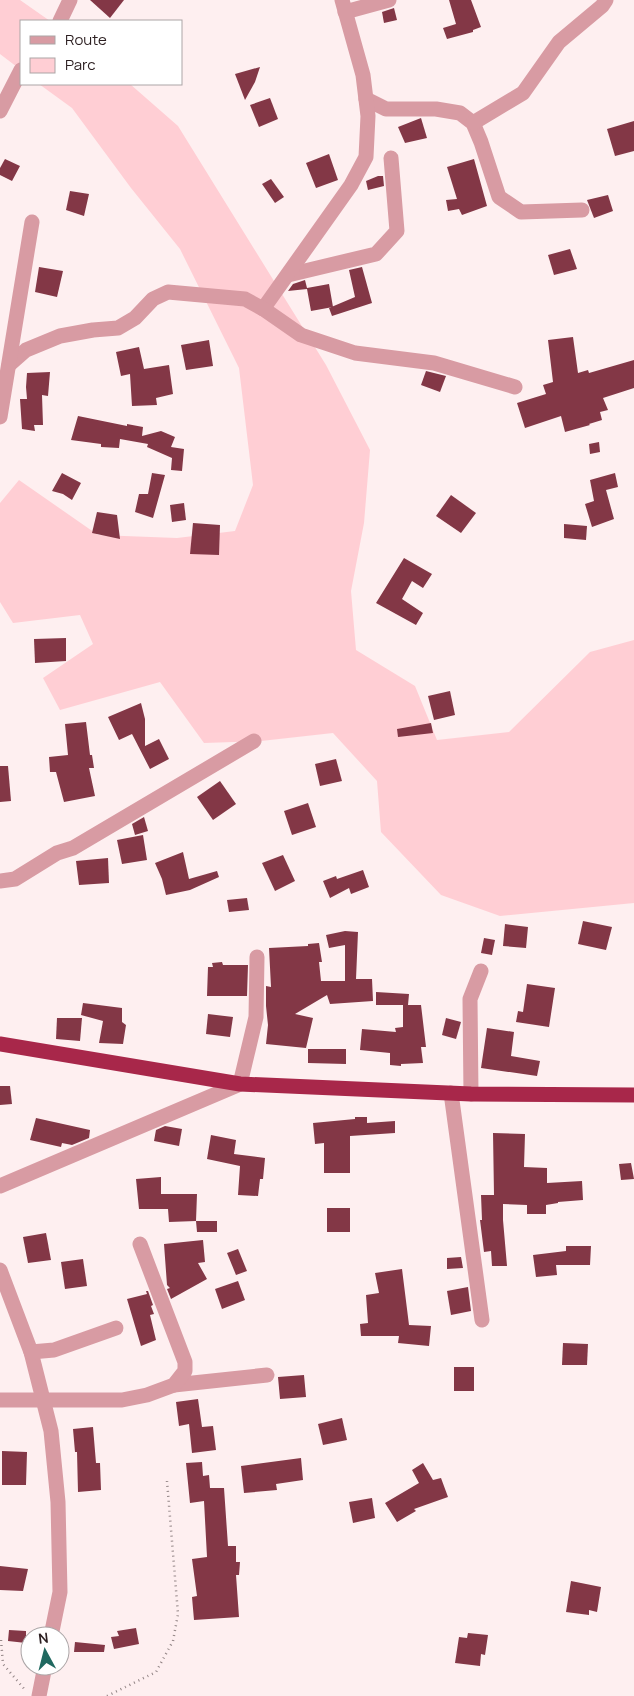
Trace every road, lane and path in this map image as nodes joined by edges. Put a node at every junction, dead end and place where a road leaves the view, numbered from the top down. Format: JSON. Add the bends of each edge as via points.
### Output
{"nodes":[{"id":1,"x":70,"y":0,"type":"edge"},
{"id":2,"x":389,"y":0,"type":"edge"},
{"id":3,"x":606,"y":0,"type":"edge"},
{"id":4,"x":343,"y":6,"type":"edge"},
{"id":5,"x":60,"y":20,"type":"edge"},
{"id":6,"x":20,"y":72,"type":"edge"},
{"id":7,"x":366,"y":99,"type":"junction"},
{"id":8,"x":0,"y":111,"type":"edge"},
{"id":9,"x":473,"y":123,"type":"junction"},
{"id":10,"x":391,"y":158,"type":"dead end"},
{"id":11,"x":582,"y":210,"type":"dead end"},
{"id":12,"x":32,"y":222,"type":"dead end"},
{"id":13,"x":288,"y":275,"type":"junction"},
{"id":14,"x":264,"y":309,"type":"junction"},
{"id":15,"x":9,"y":365,"type":"junction"},
{"id":16,"x":515,"y":387,"type":"dead end"},
{"id":17,"x":0,"y":417,"type":"edge"},
{"id":18,"x":254,"y":741,"type":"dead end"},
{"id":19,"x":0,"y":882,"type":"edge"},
{"id":20,"x":257,"y":957,"type":"dead end"},
{"id":21,"x":481,"y":971,"type":"dead end"},
{"id":22,"x":0,"y":1044,"type":"edge"},
{"id":23,"x":240,"y":1084,"type":"junction"},
{"id":24,"x":450,"y":1092,"type":"junction"},
{"id":25,"x":471,"y":1094,"type":"junction"},
{"id":26,"x":634,"y":1095,"type":"edge"},
{"id":27,"x":0,"y":1186,"type":"edge"},
{"id":28,"x":140,"y":1244,"type":"dead end"},
{"id":29,"x":0,"y":1270,"type":"edge"},
{"id":30,"x":482,"y":1320,"type":"dead end"},
{"id":31,"x":116,"y":1328,"type":"dead end"},
{"id":32,"x":31,"y":1352,"type":"junction"},
{"id":33,"x":268,"y":1375,"type":"dead end"},
{"id":34,"x":174,"y":1385,"type":"junction"},
{"id":35,"x":42,"y":1399,"type":"junction"},
{"id":36,"x":0,"y":1400,"type":"edge"},
{"id":37,"x":167,"y":1482,"type":"dead end"},
{"id":38,"x":53,"y":1626,"type":"edge"},
{"id":39,"x":1,"y":1640,"type":"edge"},
{"id":40,"x":43,"y":1676,"type":"edge"},
{"id":41,"x":30,"y":1696,"type":"edge"},
{"id":42,"x":39,"y":1696,"type":"edge"},
{"id":43,"x":107,"y":1696,"type":"edge"}],
"edges":[{"from":1,"to":5,"type":"street"},
{"from":2,"to":4,"type":"street"},
{"from":3,"to":9,"type":"street","via":[[560,42],[524,93]]},
{"from":4,"to":7,"type":"street","via":[[363,75]]},
{"from":6,"to":8,"type":"street"},
{"from":7,"to":9,"type":"street","via":[[386,110],[436,109],[460,113]]},
{"from":7,"to":13,"type":"street","via":[[366,156],[351,185]]},
{"from":9,"to":11,"type":"street","via":[[499,197],[521,212]]},
{"from":10,"to":13,"type":"street","via":[[397,231],[376,254]]},
{"from":12,"to":15,"type":"street"},
{"from":13,"to":14,"type":"street"},
{"from":14,"to":15,"type":"street","via":[[245,299],[168,292],[153,299],[136,318],[118,328],[60,336],[26,350]]},
{"from":14,"to":16,"type":"street","via":[[301,335],[355,352],[434,363]]},
{"from":15,"to":17,"type":"street"},
{"from":18,"to":19,"type":"street","via":[[73,848],[57,853],[15,879]]},
{"from":20,"to":23,"type":"street","via":[[256,1017]]},
{"from":21,"to":25,"type":"street","via":[[470,1000]]},
{"from":22,"to":23,"type":"highway"},
{"from":23,"to":24,"type":"highway"},
{"from":23,"to":27,"type":"street"},
{"from":24,"to":25,"type":"highway"},
{"from":24,"to":30,"type":"street"},
{"from":25,"to":26,"type":"highway"},
{"from":28,"to":34,"type":"street","via":[[185,1362],[185,1371]]},
{"from":29,"to":32,"type":"street"},
{"from":31,"to":32,"type":"street","via":[[54,1350]]},
{"from":32,"to":35,"type":"street"},
{"from":33,"to":34,"type":"street"},
{"from":34,"to":35,"type":"street","via":[[122,1400]]},
{"from":35,"to":36,"type":"street"},
{"from":35,"to":38,"type":"street","via":[[51,1431],[58,1502],[60,1592]]},
{"from":37,"to":43,"type":"path","via":[[178,1614],[174,1642],[156,1672]]},
{"from":39,"to":41,"type":"path","via":[[4,1664]]},
{"from":40,"to":42,"type":"street"}]}
